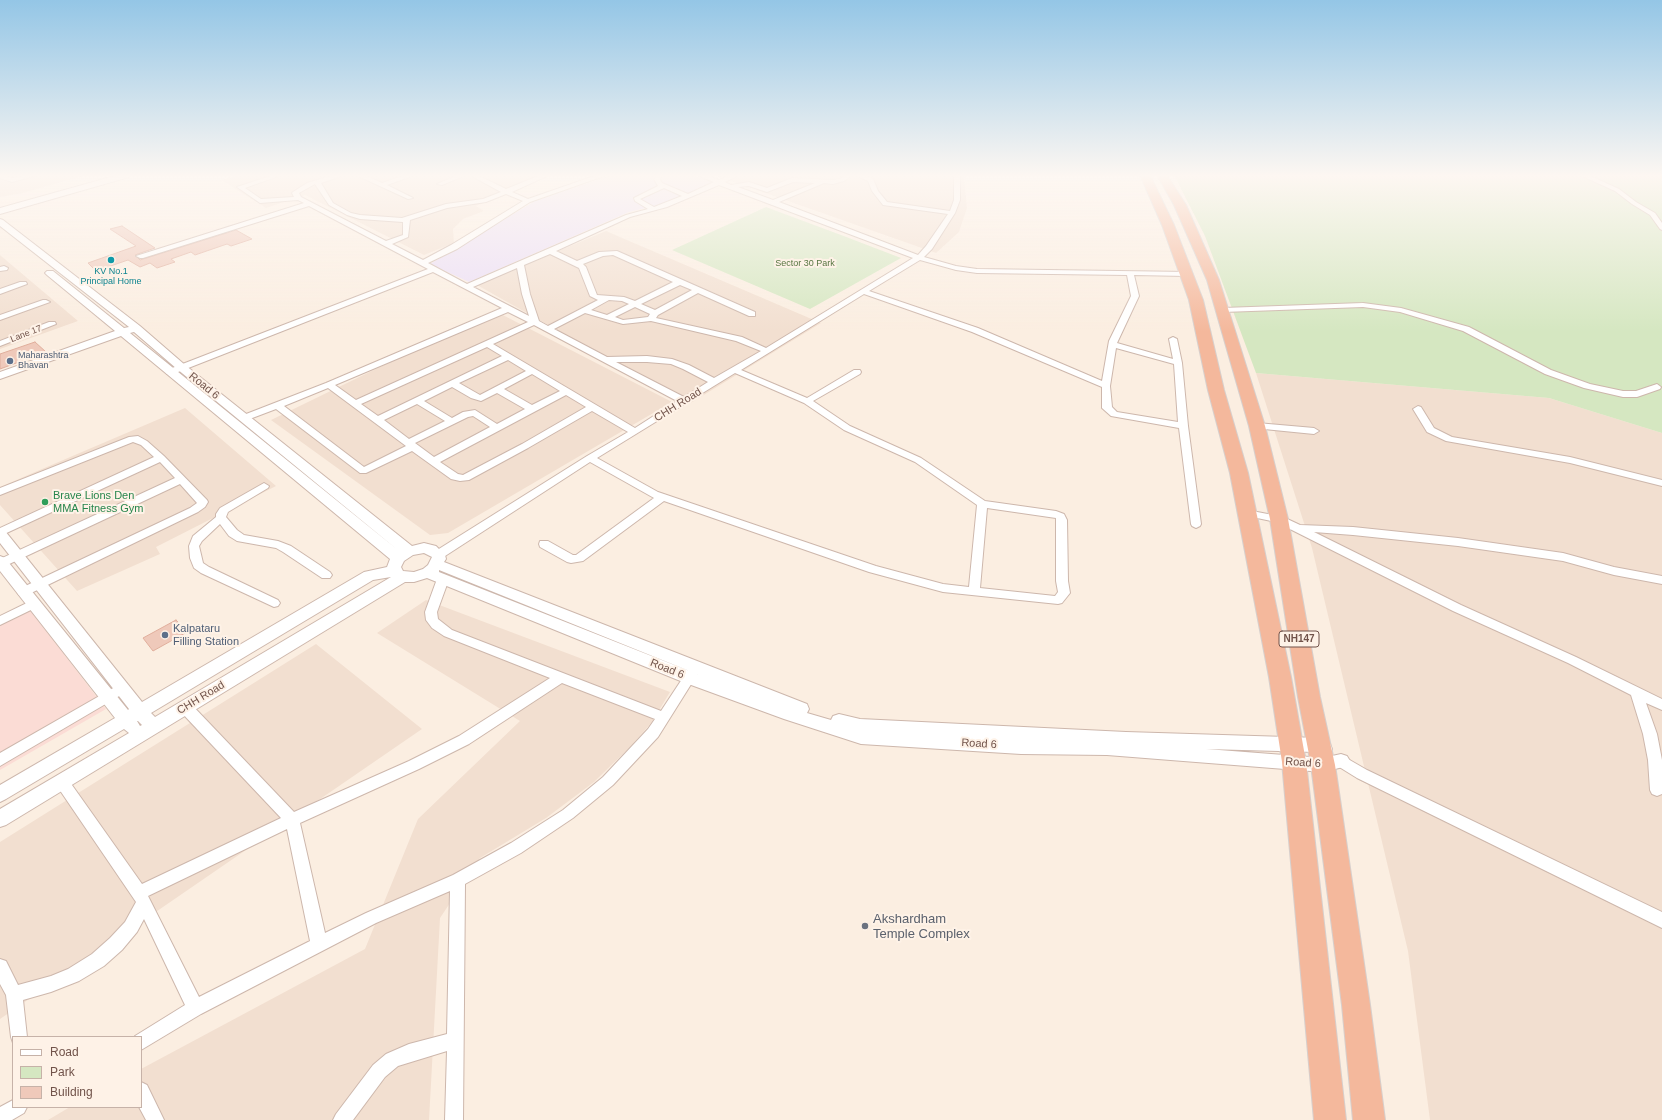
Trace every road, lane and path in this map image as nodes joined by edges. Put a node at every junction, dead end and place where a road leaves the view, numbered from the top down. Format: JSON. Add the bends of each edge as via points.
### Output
{"nodes":[{"id":1,"x":7,"y":227,"type":"edge"},
{"id":2,"x":233,"y":227,"type":"edge"},
{"id":3,"x":353,"y":227,"type":"edge"},
{"id":4,"x":407,"y":227,"type":"edge"},
{"id":5,"x":486,"y":227,"type":"edge"},
{"id":6,"x":603,"y":227,"type":"edge"},
{"id":7,"x":839,"y":227,"type":"edge"},
{"id":8,"x":942,"y":227,"type":"edge"},
{"id":9,"x":1169,"y":227,"type":"edge"},
{"id":10,"x":1190,"y":227,"type":"edge"},
{"id":11,"x":0,"y":232,"type":"edge"},
{"id":12,"x":385,"y":244,"type":"junction"},
{"id":13,"x":550,"y":251,"type":"junction"},
{"id":14,"x":140,"y":256,"type":"dead end"},
{"id":15,"x":919,"y":258,"type":"junction"},
{"id":16,"x":423,"y":263,"type":"junction"},
{"id":17,"x":520,"y":264,"type":"junction"},
{"id":18,"x":577,"y":264,"type":"junction"},
{"id":19,"x":434,"y":269,"type":"junction"},
{"id":20,"x":1130,"y":273,"type":"junction"},
{"id":21,"x":1186,"y":274,"type":"junction"},
{"id":22,"x":678,"y":282,"type":"junction"},
{"id":23,"x":23,"y":284,"type":"dead end"},
{"id":24,"x":468,"y":286,"type":"junction"},
{"id":25,"x":698,"y":290,"type":"junction"},
{"id":26,"x":863,"y":291,"type":"junction"},
{"id":27,"x":0,"y":292,"type":"edge"},
{"id":28,"x":609,"y":298,"type":"junction"},
{"id":29,"x":46,"y":302,"type":"dead end"},
{"id":30,"x":635,"y":304,"type":"junction"},
{"id":31,"x":510,"y":308,"type":"junction"},
{"id":32,"x":584,"y":310,"type":"junction"},
{"id":33,"x":1223,"y":310,"type":"junction"},
{"id":34,"x":752,"y":314,"type":"dead end"},
{"id":35,"x":653,"y":316,"type":"junction"},
{"id":36,"x":0,"y":318,"type":"edge"},
{"id":37,"x":607,"y":318,"type":"junction"},
{"id":38,"x":535,"y":322,"type":"junction"},
{"id":39,"x":52,"y":324,"type":"dead end"},
{"id":40,"x":136,"y":328,"type":"junction"},
{"id":41,"x":548,"y":329,"type":"junction"},
{"id":42,"x":123,"y":333,"type":"junction"},
{"id":43,"x":109,"y":337,"type":"junction"},
{"id":44,"x":1173,"y":339,"type":"dead end"},
{"id":45,"x":0,"y":344,"type":"edge"},
{"id":46,"x":487,"y":344,"type":"junction"},
{"id":47,"x":1112,"y":344,"type":"junction"},
{"id":48,"x":767,"y":352,"type":"junction"},
{"id":49,"x":507,"y":357,"type":"junction"},
{"id":50,"x":606,"y":359,"type":"junction"},
{"id":51,"x":1178,"y":363,"type":"junction"},
{"id":52,"x":176,"y":369,"type":"junction"},
{"id":53,"x":735,"y":370,"type":"junction"},
{"id":54,"x":532,"y":371,"type":"junction"},
{"id":55,"x":857,"y":372,"type":"dead end"},
{"id":56,"x":0,"y":376,"type":"edge"},
{"id":57,"x":0,"y":381,"type":"edge"},
{"id":58,"x":714,"y":382,"type":"junction"},
{"id":59,"x":454,"y":384,"type":"junction"},
{"id":60,"x":329,"y":385,"type":"junction"},
{"id":61,"x":1106,"y":386,"type":"junction"},
{"id":62,"x":1656,"y":387,"type":"dead end"},
{"id":63,"x":497,"y":389,"type":"junction"},
{"id":64,"x":566,"y":391,"type":"junction"},
{"id":65,"x":418,"y":401,"type":"junction"},
{"id":66,"x":684,"y":401,"type":"junction"},
{"id":67,"x":807,"y":401,"type":"junction"},
{"id":68,"x":355,"y":404,"type":"junction"},
{"id":69,"x":278,"y":406,"type":"junction"},
{"id":70,"x":592,"y":407,"type":"junction"},
{"id":71,"x":532,"y":409,"type":"junction"},
{"id":72,"x":1418,"y":409,"type":"dead end"},
{"id":73,"x":244,"y":418,"type":"junction"},
{"id":74,"x":377,"y":420,"type":"junction"},
{"id":75,"x":451,"y":421,"type":"junction"},
{"id":76,"x":1183,"y":426,"type":"junction"},
{"id":77,"x":1257,"y":426,"type":"junction"},
{"id":78,"x":497,"y":428,"type":"junction"},
{"id":79,"x":1314,"y":431,"type":"dead end"},
{"id":80,"x":635,"y":432,"type":"junction"},
{"id":81,"x":412,"y":444,"type":"junction"},
{"id":82,"x":161,"y":458,"type":"junction"},
{"id":83,"x":590,"y":458,"type":"junction"},
{"id":84,"x":434,"y":461,"type":"junction"},
{"id":85,"x":181,"y":479,"type":"junction"},
{"id":86,"x":1662,"y":483,"type":"edge"},
{"id":87,"x":264,"y":486,"type":"dead end"},
{"id":88,"x":0,"y":492,"type":"edge"},
{"id":89,"x":662,"y":497,"type":"junction"},
{"id":90,"x":982,"y":504,"type":"junction"},
{"id":91,"x":1248,"y":514,"type":"junction"},
{"id":92,"x":221,"y":518,"type":"junction"},
{"id":93,"x":1279,"y":519,"type":"junction"},
{"id":94,"x":1196,"y":524,"type":"dead end"},
{"id":95,"x":1298,"y":528,"type":"junction"},
{"id":96,"x":0,"y":533,"type":"edge"},
{"id":97,"x":544,"y":544,"type":"dead end"},
{"id":98,"x":17,"y":556,"type":"junction"},
{"id":99,"x":1,"y":562,"type":"edge"},
{"id":100,"x":401,"y":564,"type":"junction"},
{"id":101,"x":437,"y":568,"type":"junction"},
{"id":102,"x":326,"y":575,"type":"dead end"},
{"id":103,"x":1662,"y":580,"type":"edge"},
{"id":104,"x":40,"y":584,"type":"junction"},
{"id":105,"x":974,"y":591,"type":"junction"},
{"id":106,"x":28,"y":598,"type":"junction"},
{"id":107,"x":274,"y":603,"type":"dead end"},
{"id":108,"x":0,"y":621,"type":"edge"},
{"id":109,"x":693,"y":673,"type":"junction"},
{"id":110,"x":561,"y":677,"type":"junction"},
{"id":111,"x":122,"y":688,"type":"junction"},
{"id":112,"x":1636,"y":691,"type":"junction"},
{"id":113,"x":108,"y":697,"type":"junction"},
{"id":114,"x":1662,"y":705,"type":"edge"},
{"id":115,"x":185,"y":707,"type":"junction"},
{"id":116,"x":140,"y":711,"type":"junction"},
{"id":117,"x":663,"y":717,"type":"junction"},
{"id":118,"x":126,"y":720,"type":"junction"},
{"id":119,"x":153,"y":727,"type":"junction"},
{"id":120,"x":139,"y":736,"type":"junction"},
{"id":121,"x":1292,"y":753,"type":"junction"},
{"id":122,"x":1328,"y":757,"type":"junction"},
{"id":123,"x":0,"y":760,"type":"edge"},
{"id":124,"x":62,"y":782,"type":"junction"},
{"id":125,"x":1657,"y":790,"type":"dead end"},
{"id":126,"x":0,"y":794,"type":"edge"},
{"id":127,"x":0,"y":819,"type":"edge"},
{"id":128,"x":292,"y":820,"type":"junction"},
{"id":129,"x":458,"y":880,"type":"junction"},
{"id":130,"x":141,"y":898,"type":"junction"},
{"id":131,"x":1662,"y":920,"type":"edge"},
{"id":132,"x":319,"y":944,"type":"junction"},
{"id":133,"x":0,"y":967,"type":"edge"},
{"id":134,"x":14,"y":994,"type":"junction"},
{"id":135,"x":195,"y":1008,"type":"junction"},
{"id":136,"x":19,"y":1036,"type":"edge"},
{"id":137,"x":456,"y":1040,"type":"junction"},
{"id":138,"x":142,"y":1041,"type":"edge"},
{"id":139,"x":142,"y":1093,"type":"edge"},
{"id":140,"x":16,"y":1108,"type":"edge"},
{"id":141,"x":0,"y":1117,"type":"edge"},
{"id":142,"x":155,"y":1120,"type":"edge"},
{"id":143,"x":342,"y":1120,"type":"edge"},
{"id":144,"x":454,"y":1120,"type":"edge"},
{"id":145,"x":1330,"y":1120,"type":"edge"},
{"id":146,"x":1369,"y":1120,"type":"edge"}],
"edges":[{"from":1,"to":40,"type":"street","name":"Road 6"},
{"from":2,"to":14,"type":"street"},
{"from":3,"to":12,"type":"street"},
{"from":4,"to":12,"type":"street","via":[[406,236]]},
{"from":5,"to":16,"type":"street"},
{"from":6,"to":13,"type":"street"},
{"from":7,"to":15,"type":"street"},
{"from":8,"to":15,"type":"street","name":"CHH Road"},
{"from":9,"to":21,"type":"highway","number":"NH147"},
{"from":10,"to":33,"type":"highway","number":"NH147"},
{"from":11,"to":42,"type":"street","name":"Road 6"},
{"from":12,"to":16,"type":"street"},
{"from":13,"to":17,"type":"street"},
{"from":13,"to":18,"type":"street"},
{"from":15,"to":20,"type":"street","via":[[977,271]]},
{"from":15,"to":26,"type":"street","name":"CHH Road"},
{"from":16,"to":19,"type":"street"},
{"from":17,"to":24,"type":"street"},
{"from":17,"to":38,"type":"street"},
{"from":18,"to":22,"type":"street","via":[[602,254],[614,253]]},
{"from":18,"to":28,"type":"street","via":[[582,267],[594,296]]},
{"from":19,"to":24,"type":"street"},
{"from":19,"to":52,"type":"street"},
{"from":20,"to":21,"type":"street"},
{"from":20,"to":47,"type":"street","via":[[1135,296]]},
{"from":21,"to":91,"type":"highway","number":"NH147","via":[[1196,300]]},
{"from":22,"to":25,"type":"street"},
{"from":22,"to":30,"type":"street"},
{"from":23,"to":27,"type":"street"},
{"from":24,"to":31,"type":"street"},
{"from":25,"to":34,"type":"street"},
{"from":25,"to":35,"type":"street"},
{"from":26,"to":48,"type":"street","name":"CHH Road"},
{"from":26,"to":61,"type":"street","via":[[975,330]]},
{"from":28,"to":30,"type":"street","via":[[624,299]]},
{"from":28,"to":32,"type":"street"},
{"from":29,"to":36,"type":"street"},
{"from":30,"to":35,"type":"street"},
{"from":30,"to":37,"type":"street"},
{"from":31,"to":38,"type":"street"},
{"from":31,"to":60,"type":"street"},
{"from":32,"to":37,"type":"street"},
{"from":32,"to":41,"type":"street"},
{"from":33,"to":62,"type":"street","via":[[1363,306],[1402,310],[1466,329],[1548,372],[1587,386],[1623,394],[1637,394]]},
{"from":33,"to":77,"type":"highway","number":"NH147"},
{"from":35,"to":37,"type":"street","via":[[623,322]]},
{"from":35,"to":48,"type":"street","via":[[657,321],[739,339]]},
{"from":38,"to":41,"type":"street"},
{"from":38,"to":46,"type":"street"},
{"from":39,"to":45,"type":"street","name":"Lane 17"},
{"from":40,"to":42,"type":"street"},
{"from":40,"to":52,"type":"street","name":"Road 6"},
{"from":41,"to":50,"type":"street"},
{"from":42,"to":43,"type":"street"},
{"from":42,"to":52,"type":"street","name":"Road 6"},
{"from":43,"to":56,"type":"street"},
{"from":43,"to":57,"type":"street"},
{"from":44,"to":51,"type":"street"},
{"from":46,"to":49,"type":"street"},
{"from":46,"to":68,"type":"street"},
{"from":47,"to":51,"type":"street"},
{"from":47,"to":61,"type":"street"},
{"from":48,"to":53,"type":"street","name":"CHH Road"},
{"from":49,"to":54,"type":"street"},
{"from":49,"to":59,"type":"street"},
{"from":50,"to":58,"type":"street","via":[[672,362],[686,366]]},
{"from":50,"to":66,"type":"street"},
{"from":51,"to":76,"type":"street"},
{"from":52,"to":73,"type":"street","name":"Road 6"},
{"from":52,"to":100,"type":"street","name":"Road 6"},
{"from":53,"to":58,"type":"street","name":"CHH Road"},
{"from":53,"to":67,"type":"street"},
{"from":54,"to":63,"type":"street"},
{"from":54,"to":64,"type":"street"},
{"from":55,"to":67,"type":"street"},
{"from":58,"to":66,"type":"street","name":"CHH Road"},
{"from":59,"to":63,"type":"street","via":[[477,398]]},
{"from":59,"to":65,"type":"street"},
{"from":60,"to":68,"type":"street"},
{"from":60,"to":69,"type":"street"},
{"from":61,"to":76,"type":"street","via":[[1107,408],[1114,414]]},
{"from":63,"to":71,"type":"street"},
{"from":64,"to":70,"type":"street"},
{"from":64,"to":71,"type":"street"},
{"from":65,"to":74,"type":"street"},
{"from":65,"to":75,"type":"street"},
{"from":66,"to":80,"type":"street","name":"CHH Road"},
{"from":67,"to":90,"type":"street","via":[[847,428],[918,460]]},
{"from":68,"to":74,"type":"street"},
{"from":69,"to":73,"type":"street"},
{"from":69,"to":81,"type":"street","via":[[363,471]]},
{"from":70,"to":80,"type":"street"},
{"from":70,"to":84,"type":"street","via":[[465,478],[455,477]]},
{"from":71,"to":78,"type":"street"},
{"from":72,"to":86,"type":"street","via":[[1430,430],[1449,439],[1570,460]]},
{"from":73,"to":100,"type":"street","name":"Road 6"},
{"from":74,"to":81,"type":"street"},
{"from":75,"to":78,"type":"street","via":[[474,413]]},
{"from":75,"to":81,"type":"street"},
{"from":76,"to":94,"type":"street"},
{"from":77,"to":79,"type":"street"},
{"from":77,"to":93,"type":"highway","number":"NH147"},
{"from":78,"to":84,"type":"street"},
{"from":80,"to":83,"type":"street","name":"CHH Road"},
{"from":81,"to":84,"type":"street"},
{"from":82,"to":85,"type":"street"},
{"from":82,"to":88,"type":"street","via":[[138,439],[132,439]]},
{"from":82,"to":96,"type":"street"},
{"from":83,"to":89,"type":"street"},
{"from":83,"to":101,"type":"street","name":"CHH Road"},
{"from":85,"to":98,"type":"street"},
{"from":85,"to":104,"type":"street","via":[[203,502],[201,506]]},
{"from":87,"to":92,"type":"street","via":[[224,510]]},
{"from":89,"to":97,"type":"street","via":[[579,558],[571,559]]},
{"from":89,"to":105,"type":"street","via":[[873,569],[943,588]]},
{"from":90,"to":105,"type":"street"},
{"from":90,"to":105,"type":"street","via":[[1060,516],[1064,593],[1058,600]]},
{"from":91,"to":93,"type":"street"},
{"from":91,"to":121,"type":"highway","number":"NH147"},
{"from":92,"to":102,"type":"street","via":[[233,533],[241,538],[278,545]]},
{"from":92,"to":107,"type":"street","via":[[197,539],[194,546],[198,565]]},
{"from":93,"to":95,"type":"street"},
{"from":93,"to":122,"type":"highway","number":"NH147","via":[[1309,698]]},
{"from":95,"to":103,"type":"street","via":[[1354,531],[1489,546],[1563,557],[1614,571]]},
{"from":95,"to":112,"type":"street","via":[[1457,608]]},
{"from":96,"to":98,"type":"street"},
{"from":98,"to":99,"type":"street"},
{"from":98,"to":104,"type":"street"},
{"from":99,"to":106,"type":"street"},
{"from":100,"to":101,"type":"street","via":[[414,577]]},
{"from":100,"to":101,"type":"street","name":"Road 6","via":[[424,548],[430,549]]},
{"from":100,"to":115,"type":"street","name":"CHH Road"},
{"from":100,"to":116,"type":"street","via":[[369,576]]},
{"from":101,"to":109,"type":"street","name":"Road 6"},
{"from":101,"to":110,"type":"street","via":[[431,612],[436,625],[448,633]]},
{"from":104,"to":106,"type":"street"},
{"from":104,"to":111,"type":"street"},
{"from":106,"to":108,"type":"street"},
{"from":106,"to":113,"type":"street"},
{"from":109,"to":117,"type":"street"},
{"from":109,"to":121,"type":"street","name":"Road 6","via":[[790,714],[861,737],[1021,747]]},
{"from":110,"to":117,"type":"street"},
{"from":110,"to":128,"type":"street","via":[[464,740]]},
{"from":111,"to":113,"type":"street"},
{"from":111,"to":116,"type":"street"},
{"from":112,"to":114,"type":"street"},
{"from":112,"to":125,"type":"street","via":[[1650,734]]},
{"from":113,"to":118,"type":"street"},
{"from":113,"to":123,"type":"street"},
{"from":115,"to":119,"type":"street","name":"CHH Road"},
{"from":115,"to":128,"type":"street"},
{"from":116,"to":118,"type":"street"},
{"from":116,"to":119,"type":"street"},
{"from":117,"to":129,"type":"street","via":[[653,733],[608,781],[568,814],[516,848]]},
{"from":118,"to":120,"type":"street"},
{"from":118,"to":126,"type":"street"},
{"from":119,"to":120,"type":"street","name":"CHH Road"},
{"from":120,"to":124,"type":"street","name":"CHH Road"},
{"from":121,"to":122,"type":"street","name":"Road 6"},
{"from":121,"to":145,"type":"highway","number":"NH147"},
{"from":122,"to":131,"type":"street"},
{"from":122,"to":146,"type":"highway","number":"NH147"},
{"from":124,"to":127,"type":"street","name":"CHH Road"},
{"from":124,"to":130,"type":"street"},
{"from":128,"to":130,"type":"street"},
{"from":128,"to":132,"type":"street"},
{"from":129,"to":132,"type":"street"},
{"from":129,"to":137,"type":"street"},
{"from":130,"to":134,"type":"street","via":[[131,927],[98,960],[51,984]]},
{"from":130,"to":135,"type":"street"},
{"from":132,"to":135,"type":"street"},
{"from":133,"to":134,"type":"street"},
{"from":134,"to":136,"type":"street"},
{"from":135,"to":138,"type":"street"},
{"from":137,"to":143,"type":"street","via":[[392,1060],[379,1071]]},
{"from":137,"to":144,"type":"street"},
{"from":139,"to":142,"type":"street"},
{"from":140,"to":141,"type":"street"}]}
